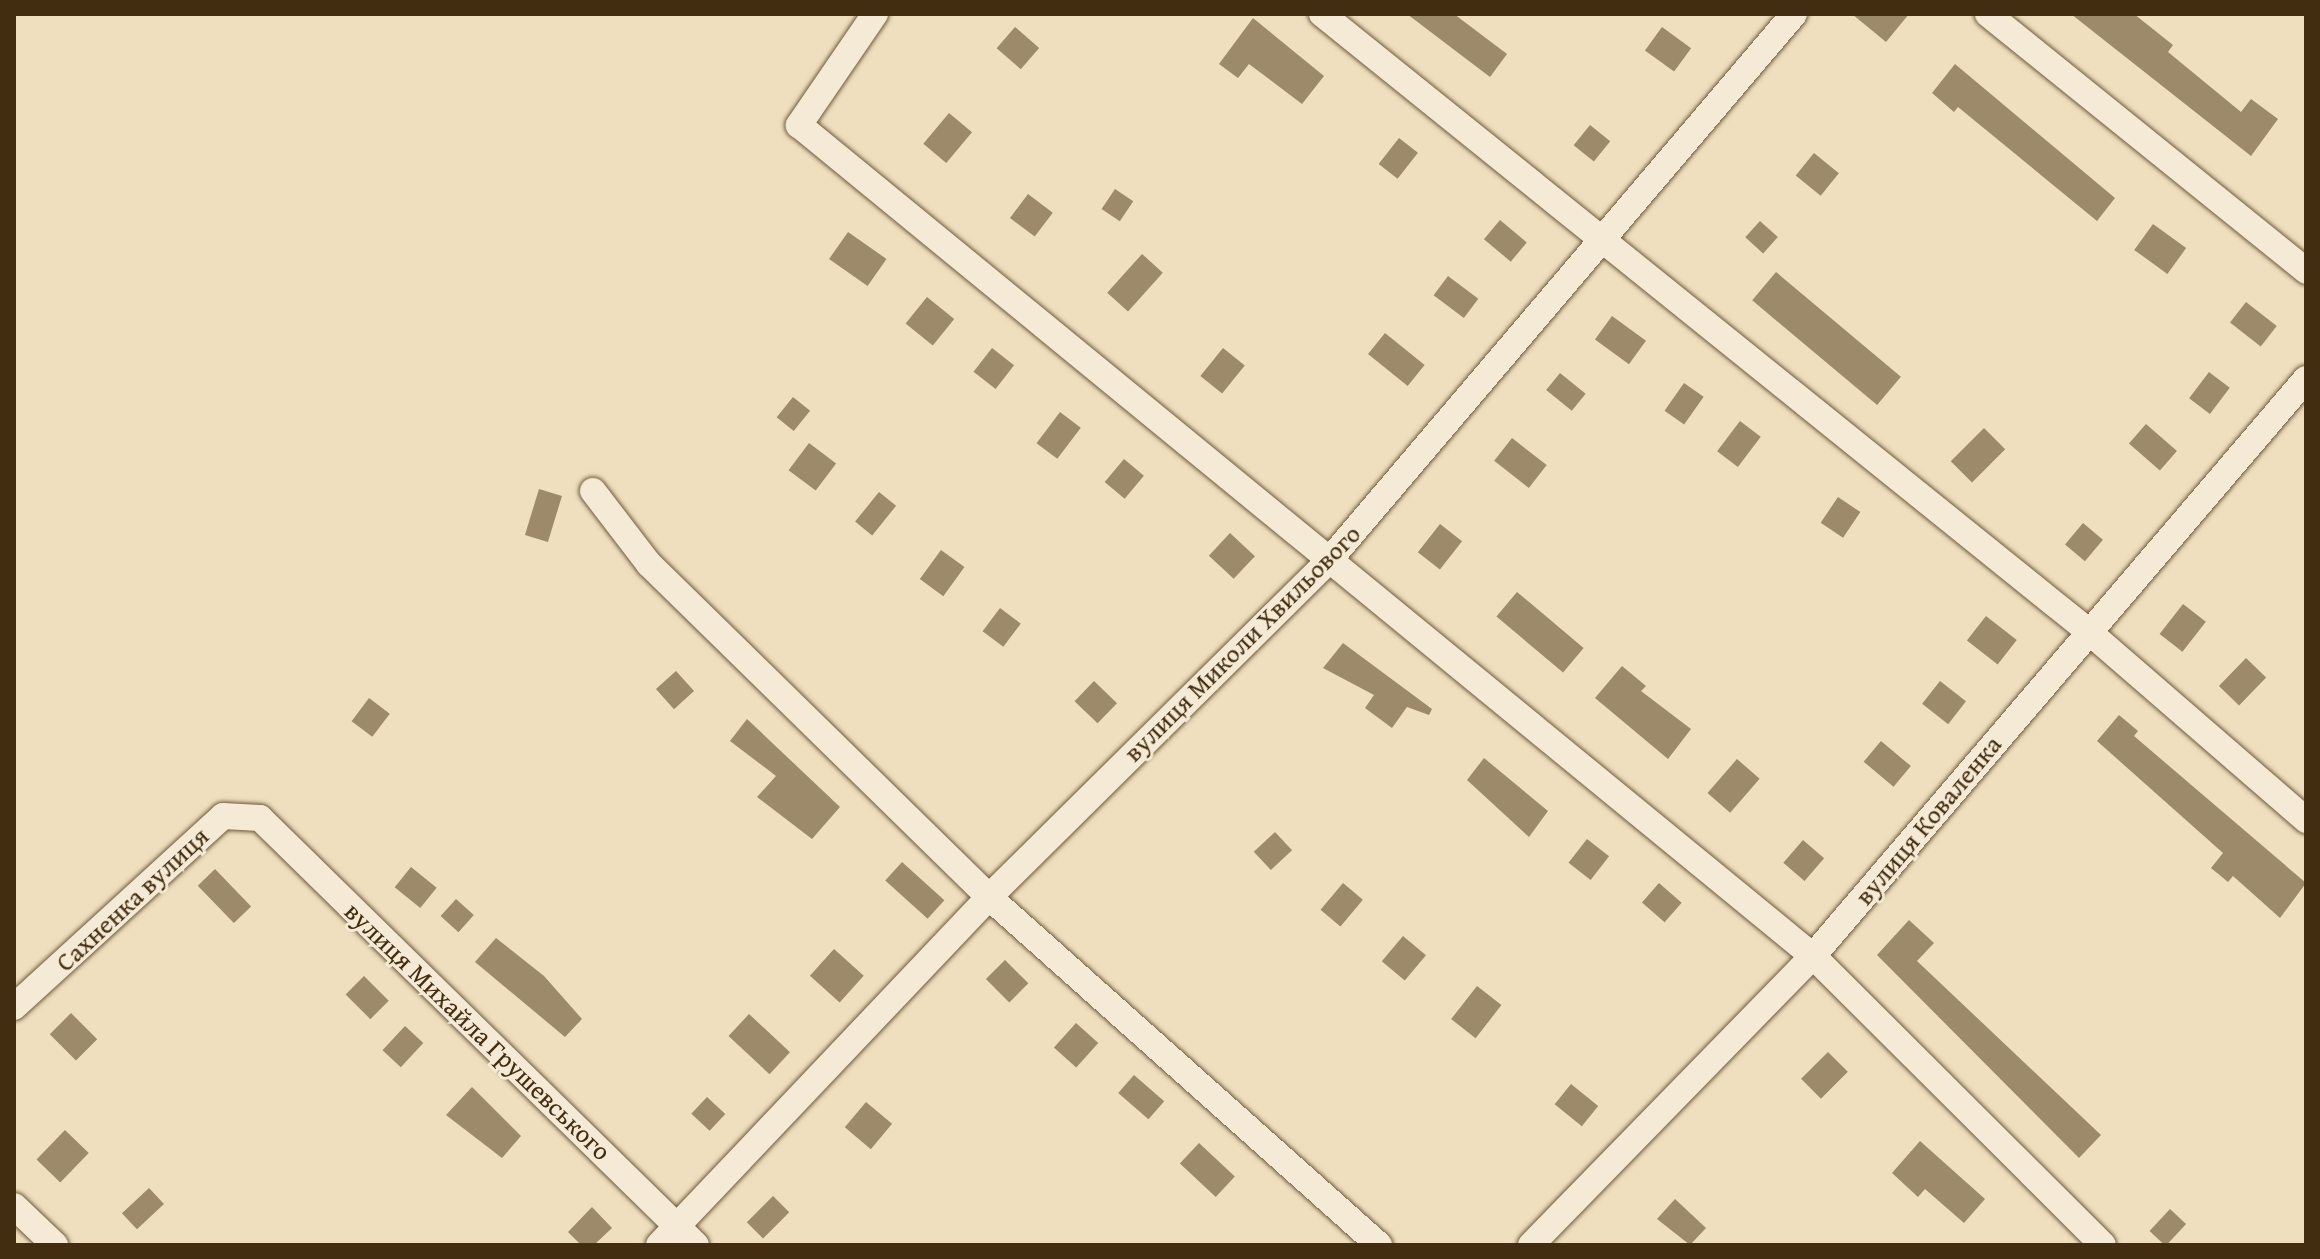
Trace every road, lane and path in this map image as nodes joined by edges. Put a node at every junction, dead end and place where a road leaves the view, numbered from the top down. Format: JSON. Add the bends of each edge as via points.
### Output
{"nodes":[{"id":1,"x":875,"y":14,"type":"edge"},
{"id":2,"x":1322,"y":14,"type":"edge"},
{"id":3,"x":1794,"y":14,"type":"edge"},
{"id":4,"x":1988,"y":14,"type":"edge"},
{"id":5,"x":1601,"y":235,"type":"junction"},
{"id":6,"x":2306,"y":271,"type":"edge"},
{"id":7,"x":2306,"y":379,"type":"edge"},
{"id":8,"x":593,"y":491,"type":"dead end"},
{"id":9,"x":1332,"y":557,"type":"junction"},
{"id":10,"x":2088,"y":631,"type":"junction"},
{"id":11,"x":260,"y":818,"type":"joint"},
{"id":12,"x":2306,"y":820,"type":"edge"},
{"id":13,"x":989,"y":897,"type":"junction"},
{"id":14,"x":1813,"y":956,"type":"junction"},
{"id":15,"x":14,"y":1007,"type":"edge"},
{"id":16,"x":14,"y":1206,"type":"edge"},
{"id":17,"x":668,"y":1236,"type":"edge"},
{"id":18,"x":55,"y":1245,"type":"edge"},
{"id":19,"x":696,"y":1245,"type":"edge"},
{"id":20,"x":1379,"y":1245,"type":"edge"},
{"id":21,"x":1531,"y":1245,"type":"edge"},
{"id":22,"x":2103,"y":1245,"type":"edge"}],
"edges":[{"from":1,"to":9,"type":"street","via":[[799,125]]},
{"from":2,"to":5,"type":"street"},
{"from":3,"to":5,"type":"street","name":"вулиця Миколи Хвильового"},
{"from":4,"to":6,"type":"street"},
{"from":5,"to":9,"type":"street","name":"вулиця Миколи Хвильового"},
{"from":5,"to":10,"type":"street"},
{"from":7,"to":10,"type":"street","name":"вулиця Коваленка"},
{"from":8,"to":13,"type":"street","via":[[649,564]]},
{"from":9,"to":13,"type":"street","name":"вулиця Миколи Хвильового"},
{"from":9,"to":14,"type":"street"},
{"from":10,"to":12,"type":"street"},
{"from":10,"to":14,"type":"street","name":"вулиця Коваленка"},
{"from":11,"to":15,"type":"street","name":"Сахненка вулиця","via":[[223,816]]},
{"from":11,"to":17,"type":"street","name":"вулиця Михайла Грушевського"},
{"from":13,"to":17,"type":"street","name":"вулиця Миколи Хвильового"},
{"from":13,"to":20,"type":"street"},
{"from":14,"to":21,"type":"street","name":"вулиця Коваленка"},
{"from":14,"to":22,"type":"street"},
{"from":16,"to":18,"type":"street"},
{"from":17,"to":19,"type":"street","name":"вулиця Михайла Грушевського"}]}
